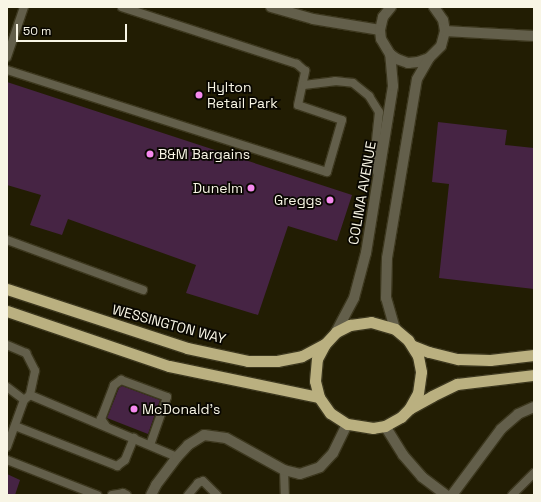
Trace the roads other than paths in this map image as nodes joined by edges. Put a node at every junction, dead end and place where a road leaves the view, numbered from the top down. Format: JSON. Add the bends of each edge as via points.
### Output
{"nodes":[{"id":1,"x":24,"y":7,"type":"edge"},
{"id":2,"x":122,"y":7,"type":"edge"},
{"id":3,"x":271,"y":7,"type":"edge"},
{"id":4,"x":391,"y":7,"type":"edge"},
{"id":5,"x":434,"y":7,"type":"edge"},
{"id":6,"x":380,"y":30,"type":"junction"},
{"id":7,"x":445,"y":31,"type":"junction"},
{"id":8,"x":534,"y":36,"type":"edge"},
{"id":9,"x":390,"y":54,"type":"junction"},
{"id":10,"x":7,"y":57,"type":"edge"},
{"id":11,"x":428,"y":58,"type":"junction"},
{"id":12,"x":7,"y":70,"type":"edge"},
{"id":13,"x":304,"y":85,"type":"junction"},
{"id":14,"x":378,"y":183,"type":"junction"},
{"id":15,"x":7,"y":240,"type":"edge"},
{"id":16,"x":7,"y":289,"type":"edge"},
{"id":17,"x":143,"y":290,"type":"dead end"},
{"id":18,"x":7,"y":311,"type":"edge"},
{"id":19,"x":395,"y":329,"type":"junction"},
{"id":20,"x":336,"y":332,"type":"junction"},
{"id":21,"x":325,"y":344,"type":"junction"},
{"id":22,"x":7,"y":345,"type":"edge"},
{"id":23,"x":413,"y":346,"type":"junction"},
{"id":24,"x":534,"y":355,"type":"edge"},
{"id":25,"x":534,"y":375,"type":"edge"},
{"id":26,"x":7,"y":387,"type":"edge"},
{"id":27,"x":27,"y":397,"type":"junction"},
{"id":28,"x":319,"y":397,"type":"junction"},
{"id":29,"x":534,"y":407,"type":"edge"},
{"id":30,"x":409,"y":409,"type":"junction"},
{"id":31,"x":347,"y":424,"type":"junction"},
{"id":32,"x":15,"y":426,"type":"junction"},
{"id":33,"x":106,"y":426,"type":"junction"},
{"id":34,"x":385,"y":426,"type":"junction"},
{"id":35,"x":134,"y":438,"type":"junction"},
{"id":36,"x":150,"y":445,"type":"junction"},
{"id":37,"x":7,"y":447,"type":"edge"},
{"id":38,"x":177,"y":457,"type":"junction"},
{"id":39,"x":7,"y":460,"type":"edge"},
{"id":40,"x":284,"y":470,"type":"junction"},
{"id":41,"x":534,"y":473,"type":"edge"},
{"id":42,"x":97,"y":495,"type":"edge"},
{"id":43,"x":112,"y":495,"type":"edge"},
{"id":44,"x":127,"y":495,"type":"edge"},
{"id":45,"x":151,"y":495,"type":"edge"},
{"id":46,"x":188,"y":495,"type":"edge"},
{"id":47,"x":217,"y":495,"type":"edge"},
{"id":48,"x":285,"y":495,"type":"edge"},
{"id":49,"x":446,"y":495,"type":"edge"},
{"id":50,"x":452,"y":495,"type":"edge"},
{"id":51,"x":512,"y":495,"type":"edge"}],
"edges":[{"from":1,"to":10,"type":"lane"},
{"from":2,"to":13,"type":"lane","via":[[297,64],[305,71]]},
{"from":3,"to":6,"type":"street","via":[[313,19]]},
{"from":4,"to":6,"type":"street","via":[[383,17]]},
{"from":5,"to":7,"type":"street","via":[[443,20]]},
{"from":6,"to":9,"type":"street","name":"COLIMA AVENUE","via":[[384,45]]},
{"from":7,"to":8,"type":"street"},
{"from":7,"to":11,"type":"street","via":[[441,46]]},
{"from":9,"to":11,"type":"street","via":[[408,62]]},
{"from":9,"to":14,"type":"street","name":"COLIMA AVENUE","via":[[393,86]]},
{"from":11,"to":19,"type":"street","via":[[417,79],[387,258],[386,298]]},
{"from":12,"to":13,"type":"lane","via":[[327,172],[342,120],[298,105]]},
{"from":13,"to":14,"type":"lane","via":[[335,81],[353,83],[369,96],[379,112],[375,151]]},
{"from":14,"to":20,"type":"street","name":"COLIMA AVENUE","via":[[366,253],[354,298]]},
{"from":15,"to":17,"type":"lane"},
{"from":16,"to":21,"type":"highway","name":"WESSINGTON WAY","via":[[187,348],[248,361],[290,359]]},
{"from":18,"to":28,"type":"highway","via":[[170,366]]},
{"from":19,"to":20,"type":"highway","name":"WESSINGTON WAY","via":[[371,322],[350,325]]},
{"from":19,"to":23,"type":"highway","name":"WESSINGTON WAY"},
{"from":20,"to":21,"type":"highway","name":"WESSINGTON WAY"},
{"from":21,"to":28,"type":"highway","name":"WESSINGTON WAY","via":[[317,359],[315,381]]},
{"from":22,"to":27,"type":"lane","via":[[26,353],[35,371]]},
{"from":23,"to":24,"type":"highway","name":"WESSINGTON WAY","via":[[458,359],[490,360]]},
{"from":23,"to":30,"type":"highway","name":"WESSINGTON WAY","via":[[421,372],[418,393]]},
{"from":25,"to":30,"type":"highway","name":"WESSINGTON WAY","via":[[457,384]]},
{"from":26,"to":27,"type":"lane"},
{"from":27,"to":32,"type":"lane"},
{"from":27,"to":33,"type":"lane"},
{"from":28,"to":31,"type":"highway","name":"WESSINGTON WAY","via":[[330,413]]},
{"from":29,"to":50,"type":"street","via":[[518,414],[501,429]]},
{"from":30,"to":34,"type":"highway","name":"WESSINGTON WAY","via":[[402,417]]},
{"from":31,"to":34,"type":"highway","name":"WESSINGTON WAY","via":[[373,428]]},
{"from":31,"to":40,"type":"street","via":[[333,452],[320,467],[300,474]]},
{"from":32,"to":35,"type":"lane","via":[[117,466],[125,460]]},
{"from":32,"to":37,"type":"lane"},
{"from":33,"to":35,"type":"lane"},
{"from":33,"to":36,"type":"lane","via":[[101,418],[114,385],[121,380],[167,397]]},
{"from":34,"to":49,"type":"street","via":[[403,455]]},
{"from":35,"to":36,"type":"lane"},
{"from":36,"to":38,"type":"lane"},
{"from":38,"to":40,"type":"street","via":[[204,435],[226,438]]},
{"from":38,"to":45,"type":"street"},
{"from":39,"to":42,"type":"lane"},
{"from":40,"to":48,"type":"lane"},
{"from":41,"to":51,"type":"lane"},
{"from":43,"to":44,"type":"lane"},
{"from":46,"to":47,"type":"lane","via":[[203,481]]}]}
